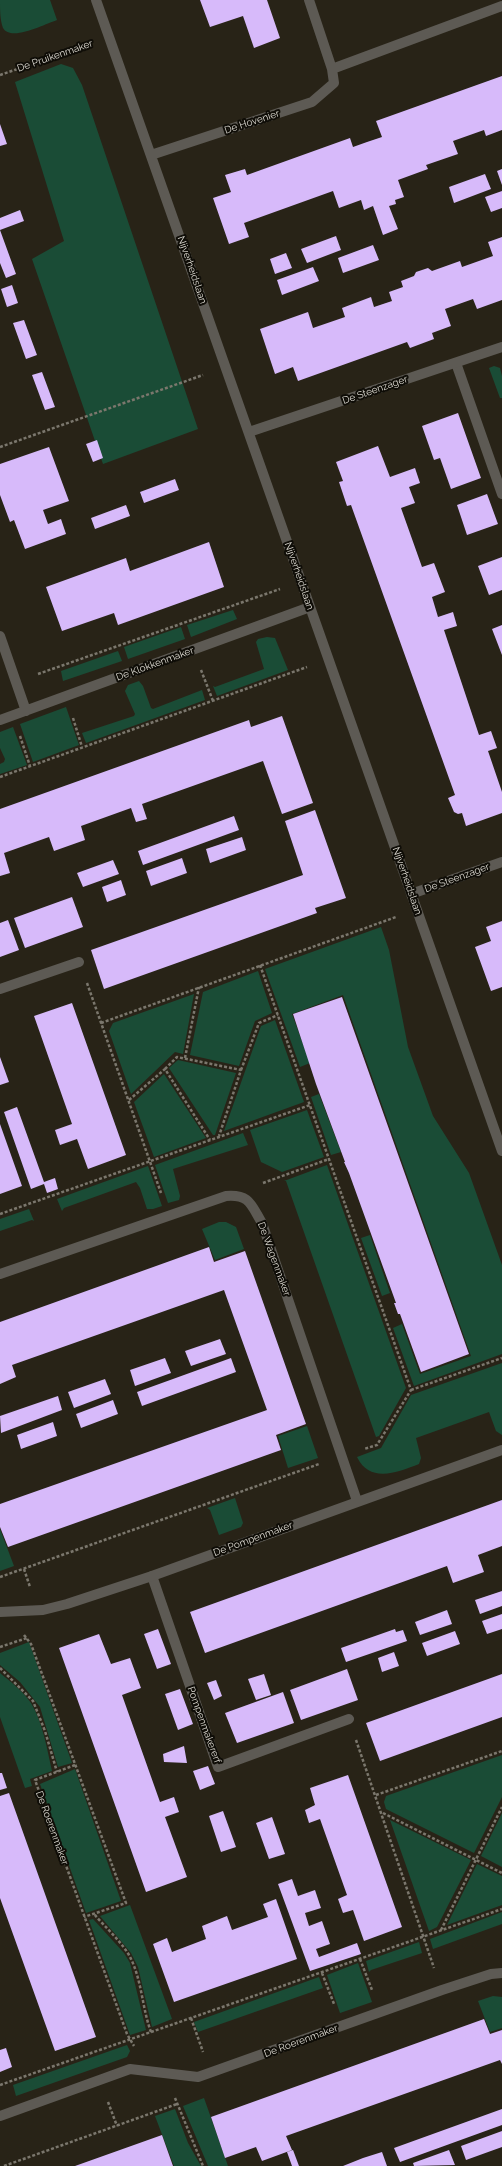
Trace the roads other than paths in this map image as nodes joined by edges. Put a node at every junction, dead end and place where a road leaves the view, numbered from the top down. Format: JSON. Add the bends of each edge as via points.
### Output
{"nodes":[{"id":1,"x":96,"y":0,"type":"edge"},
{"id":2,"x":309,"y":0,"type":"edge"},
{"id":3,"x":502,"y":6,"type":"edge"},
{"id":4,"x":332,"y":69,"type":"junction"},
{"id":5,"x":151,"y":155,"type":"junction"},
{"id":6,"x":502,"y":347,"type":"edge"},
{"id":7,"x":456,"y":362,"type":"junction"},
{"id":8,"x":249,"y":432,"type":"junction"},
{"id":9,"x":502,"y":494,"type":"edge"},
{"id":10,"x":310,"y":607,"type":"junction"},
{"id":11,"x":0,"y":636,"type":"edge"},
{"id":12,"x":26,"y":711,"type":"junction"},
{"id":13,"x":0,"y":720,"type":"edge"},
{"id":14,"x":502,"y":862,"type":"edge"},
{"id":15,"x":411,"y":894,"type":"junction"},
{"id":16,"x":79,"y":962,"type":"road end"},
{"id":17,"x":0,"y":989,"type":"edge"},
{"id":18,"x":502,"y":1152,"type":"edge"},
{"id":19,"x":0,"y":1274,"type":"edge"},
{"id":20,"x":502,"y":1450,"type":"edge"},
{"id":21,"x":357,"y":1501,"type":"junction"},
{"id":22,"x":152,"y":1576,"type":"junction"},
{"id":23,"x":0,"y":1612,"type":"edge"},
{"id":24,"x":349,"y":1719,"type":"road end"},
{"id":25,"x":502,"y":1973,"type":"edge"},
{"id":26,"x":0,"y":2116,"type":"edge"}],
"edges":[{"from":1,"to":5,"type":"street","name":"Nijverheidslaan"},
{"from":2,"to":4,"type":"street","name":"De Hovenier"},
{"from":3,"to":4,"type":"street"},
{"from":4,"to":5,"type":"street","name":"De Hovenier","via":[[334,83],[312,102]]},
{"from":5,"to":8,"type":"street","name":"Nijverheidslaan"},
{"from":6,"to":7,"type":"street","name":"De Steenzager"},
{"from":7,"to":8,"type":"street","name":"De Steenzager"},
{"from":7,"to":9,"type":"street"},
{"from":8,"to":10,"type":"street","name":"Nijverheidslaan"},
{"from":10,"to":12,"type":"street","name":"De Klokkenmaker"},
{"from":10,"to":15,"type":"street","name":"Nijverheidslaan"},
{"from":11,"to":12,"type":"street"},
{"from":12,"to":13,"type":"street","name":"De Klokkenmaker"},
{"from":14,"to":15,"type":"street","name":"De Steenzager"},
{"from":15,"to":18,"type":"street","name":"Nijverheidslaan"},
{"from":16,"to":17,"type":"street"},
{"from":19,"to":21,"type":"street","name":"De Wagenmaker","via":[[226,1196],[239,1195],[249,1201],[262,1223]]},
{"from":20,"to":21,"type":"street","name":"De Pompenmaker"},
{"from":21,"to":22,"type":"street","name":"De Pompenmaker"},
{"from":22,"to":23,"type":"street","name":"De Pompenmaker","via":[[43,1610]]},
{"from":22,"to":24,"type":"street","name":"Pompenmakererf","via":[[218,1767]]},
{"from":25,"to":26,"type":"street","name":"De Roerenmaker","via":[[491,1974],[442,1990],[198,2077],[130,2069]]}]}
